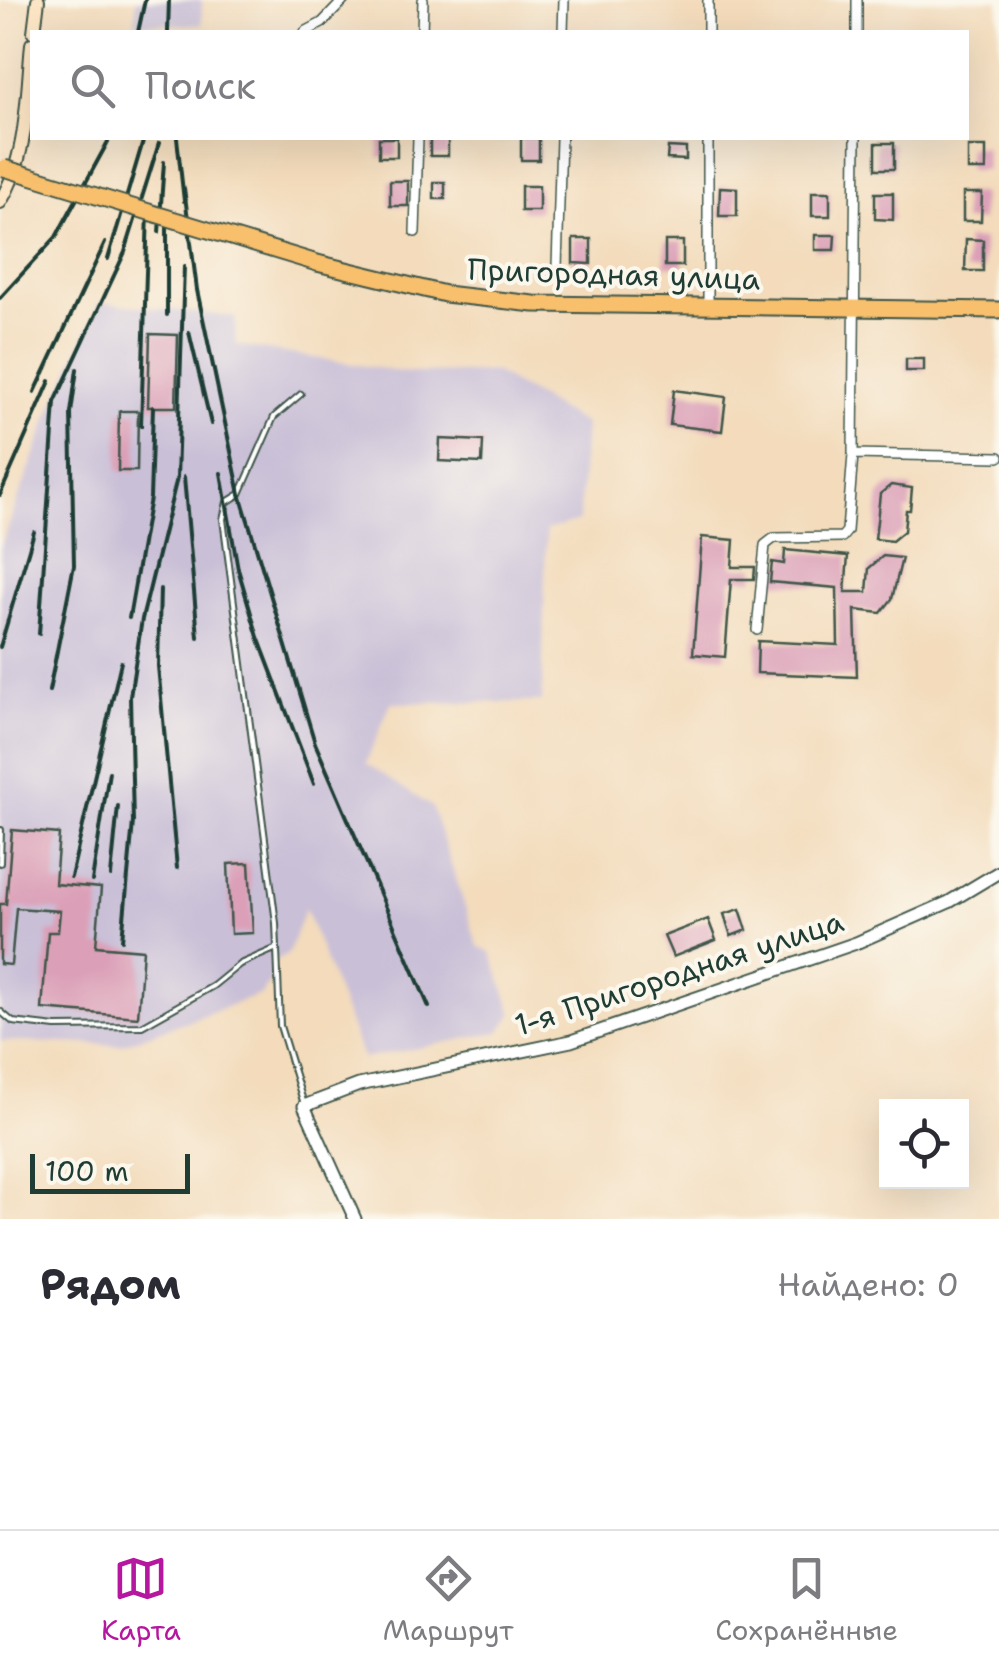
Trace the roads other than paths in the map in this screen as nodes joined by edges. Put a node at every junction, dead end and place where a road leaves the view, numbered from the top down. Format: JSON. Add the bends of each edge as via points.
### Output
{"nodes":[{"id":1,"x":38,"y":0,"type":"edge"},
{"id":2,"x":344,"y":0,"type":"edge"},
{"id":3,"x":423,"y":0,"type":"edge"},
{"id":4,"x":564,"y":0,"type":"edge"},
{"id":5,"x":708,"y":0,"type":"edge"},
{"id":6,"x":857,"y":0,"type":"edge"},
{"id":7,"x":34,"y":30,"type":"edge"},
{"id":8,"x":309,"y":30,"type":"edge"},
{"id":9,"x":422,"y":30,"type":"edge"},
{"id":10,"x":563,"y":30,"type":"edge"},
{"id":11,"x":708,"y":30,"type":"edge"},
{"id":12,"x":857,"y":30,"type":"edge"},
{"id":13,"x":30,"y":62,"type":"edge"},
{"id":14,"x":418,"y":140,"type":"edge"},
{"id":15,"x":560,"y":140,"type":"edge"},
{"id":16,"x":708,"y":140,"type":"edge"},
{"id":17,"x":856,"y":140,"type":"edge"},
{"id":18,"x":2,"y":167,"type":"edge"},
{"id":19,"x":0,"y":202,"type":"edge"},
{"id":20,"x":415,"y":232,"type":"dead end"},
{"id":21,"x":557,"y":268,"type":"dead end"},
{"id":22,"x":708,"y":307,"type":"junction"},
{"id":23,"x":854,"y":308,"type":"junction"},
{"id":24,"x":999,"y":310,"type":"edge"},
{"id":25,"x":301,"y":394,"type":"dead end"},
{"id":26,"x":853,"y":454,"type":"junction"},
{"id":27,"x":999,"y":457,"type":"edge"},
{"id":28,"x":758,"y":630,"type":"dead end"},
{"id":29,"x":1,"y":830,"type":"edge"},
{"id":30,"x":0,"y":863,"type":"edge"},
{"id":31,"x":999,"y":872,"type":"edge"},
{"id":32,"x":277,"y":948,"type":"junction"},
{"id":33,"x":0,"y":1011,"type":"edge"},
{"id":34,"x":304,"y":1106,"type":"junction"},
{"id":35,"x":355,"y":1219,"type":"edge"}],
"edges":[{"from":1,"to":7,"type":"main road"},
{"from":2,"to":8,"type":"street"},
{"from":3,"to":9,"type":"street"},
{"from":4,"to":10,"type":"street"},
{"from":5,"to":11,"type":"street"},
{"from":6,"to":12,"type":"street"},
{"from":13,"to":19,"type":"main road","via":[[14,171]]},
{"from":14,"to":20,"type":"street"},
{"from":15,"to":21,"type":"street"},
{"from":16,"to":22,"type":"street"},
{"from":17,"to":23,"type":"street"},
{"from":18,"to":22,"type":"highway","name":"Пригородная улица","bridge":true,"via":[[317,263],[445,294],[534,304]]},
{"from":22,"to":23,"type":"highway","name":"Пригородная улица"},
{"from":23,"to":24,"type":"highway","name":"Пригородная улица"},
{"from":23,"to":26,"type":"street"},
{"from":25,"to":32,"type":"lane","via":[[274,417],[223,519]]},
{"from":26,"to":27,"type":"street"},
{"from":26,"to":28,"type":"street","via":[[842,537],[774,538],[766,545]]},
{"from":29,"to":30,"type":"lane"},
{"from":31,"to":34,"type":"street","name":"1-я Пригородная улица","via":[[856,944],[571,1040],[358,1085]]},
{"from":32,"to":33,"type":"lane","via":[[142,1026],[56,1028],[13,1022]]},
{"from":32,"to":34,"type":"lane","via":[[280,1026]]},
{"from":34,"to":35,"type":"street"}]}
